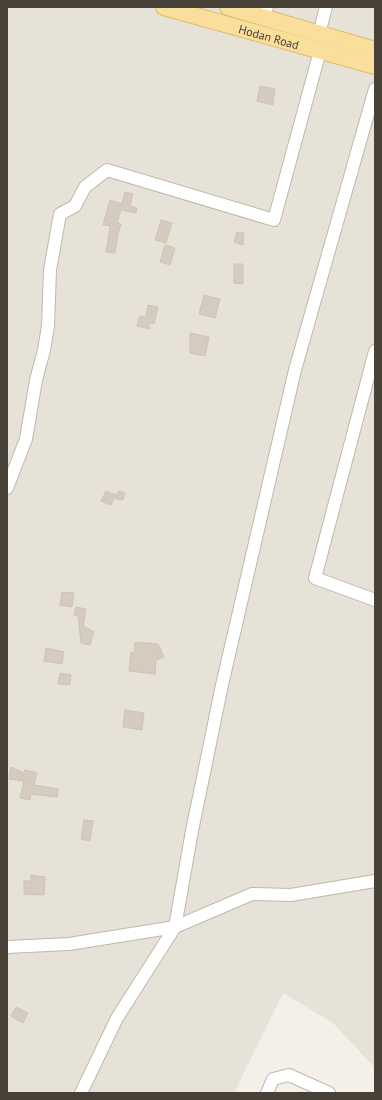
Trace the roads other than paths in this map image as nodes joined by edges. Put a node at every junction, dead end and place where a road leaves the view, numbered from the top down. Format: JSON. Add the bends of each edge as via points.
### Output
{"nodes":[{"id":1,"x":164,"y":7,"type":"edge"},
{"id":2,"x":228,"y":7,"type":"edge"},
{"id":3,"x":326,"y":7,"type":"edge"},
{"id":4,"x":266,"y":12,"type":"edge"},
{"id":5,"x":319,"y":34,"type":"junction"},
{"id":6,"x":375,"y":50,"type":"edge"},
{"id":7,"x":320,"y":51,"type":"junction"},
{"id":8,"x":375,"y":66,"type":"edge"},
{"id":9,"x":375,"y":89,"type":"edge"},
{"id":10,"x":375,"y":351,"type":"edge"},
{"id":11,"x":7,"y":488,"type":"edge"},
{"id":12,"x":375,"y":600,"type":"edge"},
{"id":13,"x":375,"y":881,"type":"edge"},
{"id":14,"x":175,"y":927,"type":"junction"},
{"id":15,"x":7,"y":947,"type":"edge"},
{"id":16,"x":81,"y":1093,"type":"edge"},
{"id":17,"x":267,"y":1093,"type":"edge"},
{"id":18,"x":329,"y":1093,"type":"edge"}],
"edges":[{"from":1,"to":7,"type":"main road","name":"Hodan Road"},
{"from":2,"to":4,"type":"main road","name":"Hodan Road"},
{"from":3,"to":5,"type":"street"},
{"from":4,"to":5,"type":"main road","name":"Hodan Road"},
{"from":5,"to":6,"type":"main road","name":"Hodan Road"},
{"from":7,"to":8,"type":"main road","name":"Hodan Road"},
{"from":7,"to":11,"type":"street","via":[[274,220],[107,170],[86,187],[75,206],[60,214],[50,270],[48,326],[44,350],[26,439]]},
{"from":9,"to":14,"type":"street","via":[[294,370],[222,685]]},
{"from":10,"to":12,"type":"street","via":[[315,578]]},
{"from":13,"to":14,"type":"street","via":[[291,895],[252,894]]},
{"from":14,"to":15,"type":"street","via":[[69,944]]},
{"from":14,"to":16,"type":"street","via":[[118,1018]]},
{"from":17,"to":18,"type":"street","via":[[273,1079],[289,1075]]}]}
